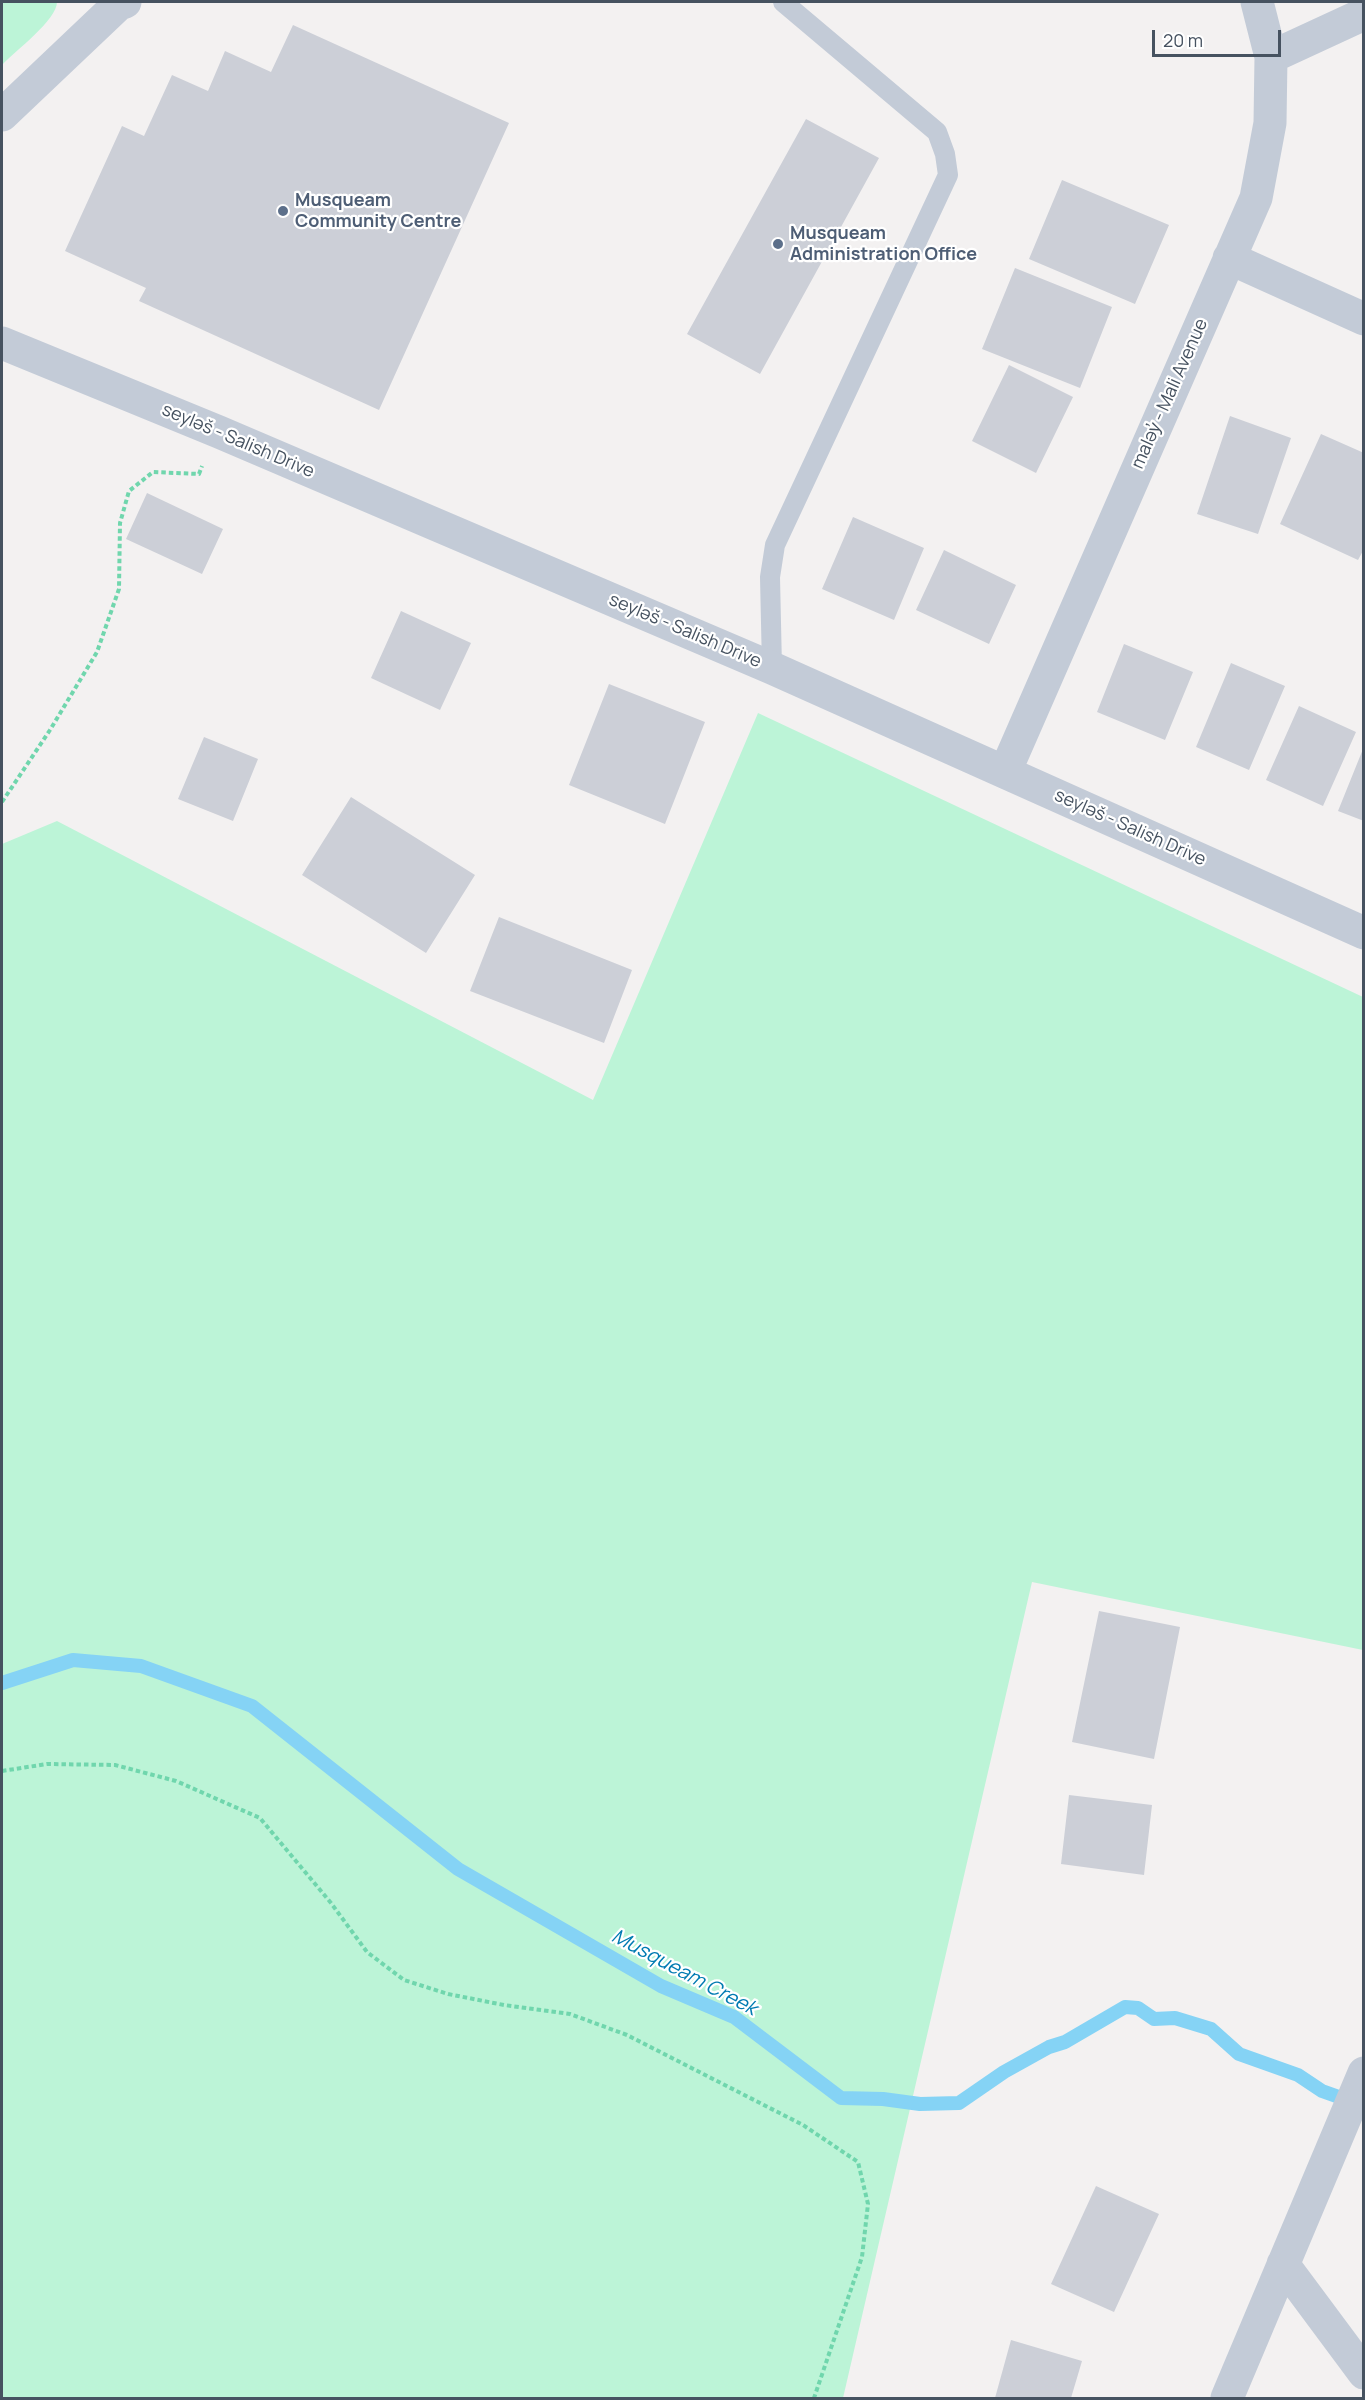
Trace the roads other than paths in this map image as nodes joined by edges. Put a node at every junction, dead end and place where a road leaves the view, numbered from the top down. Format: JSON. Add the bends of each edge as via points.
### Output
{"nodes":[{"id":1,"x":120,"y":2,"type":"edge"},
{"id":2,"x":783,"y":2,"type":"edge"},
{"id":3,"x":1257,"y":2,"type":"edge"},
{"id":4,"x":1364,"y":14,"type":"edge"},
{"id":5,"x":1271,"y":57,"type":"junction"},
{"id":6,"x":2,"y":115,"type":"edge"},
{"id":7,"x":1229,"y":258,"type":"junction"},
{"id":8,"x":1364,"y":319,"type":"edge"},
{"id":9,"x":2,"y":343,"type":"edge"},
{"id":10,"x":772,"y":668,"type":"junction"},
{"id":11,"x":1005,"y":772,"type":"junction"},
{"id":12,"x":1364,"y":933,"type":"edge"},
{"id":13,"x":1364,"y":2073,"type":"edge"},
{"id":14,"x":1283,"y":2264,"type":"junction"},
{"id":15,"x":1364,"y":2373,"type":"edge"},
{"id":16,"x":1227,"y":2398,"type":"edge"}],
"edges":[{"from":1,"to":6,"type":"street"},
{"from":2,"to":10,"type":"lane","via":[[937,132],[948,175],[775,544],[770,577]]},
{"from":3,"to":5,"type":"street","name":"maləy̓ - Mali Avenue"},
{"from":4,"to":5,"type":"street"},
{"from":5,"to":7,"type":"street","name":"maləy̓ - Mali Avenue","via":[[1270,123],[1256,198]]},
{"from":7,"to":8,"type":"street"},
{"from":7,"to":11,"type":"street","name":"maləy̓ - Mali Avenue"},
{"from":9,"to":10,"type":"street","name":"seyləš - Salish Drive"},
{"from":10,"to":11,"type":"street","name":"seyləš - Salish Drive"},
{"from":11,"to":12,"type":"street","name":"seyləš - Salish Drive"},
{"from":13,"to":14,"type":"street"},
{"from":14,"to":15,"type":"street"},
{"from":14,"to":16,"type":"street"}]}
